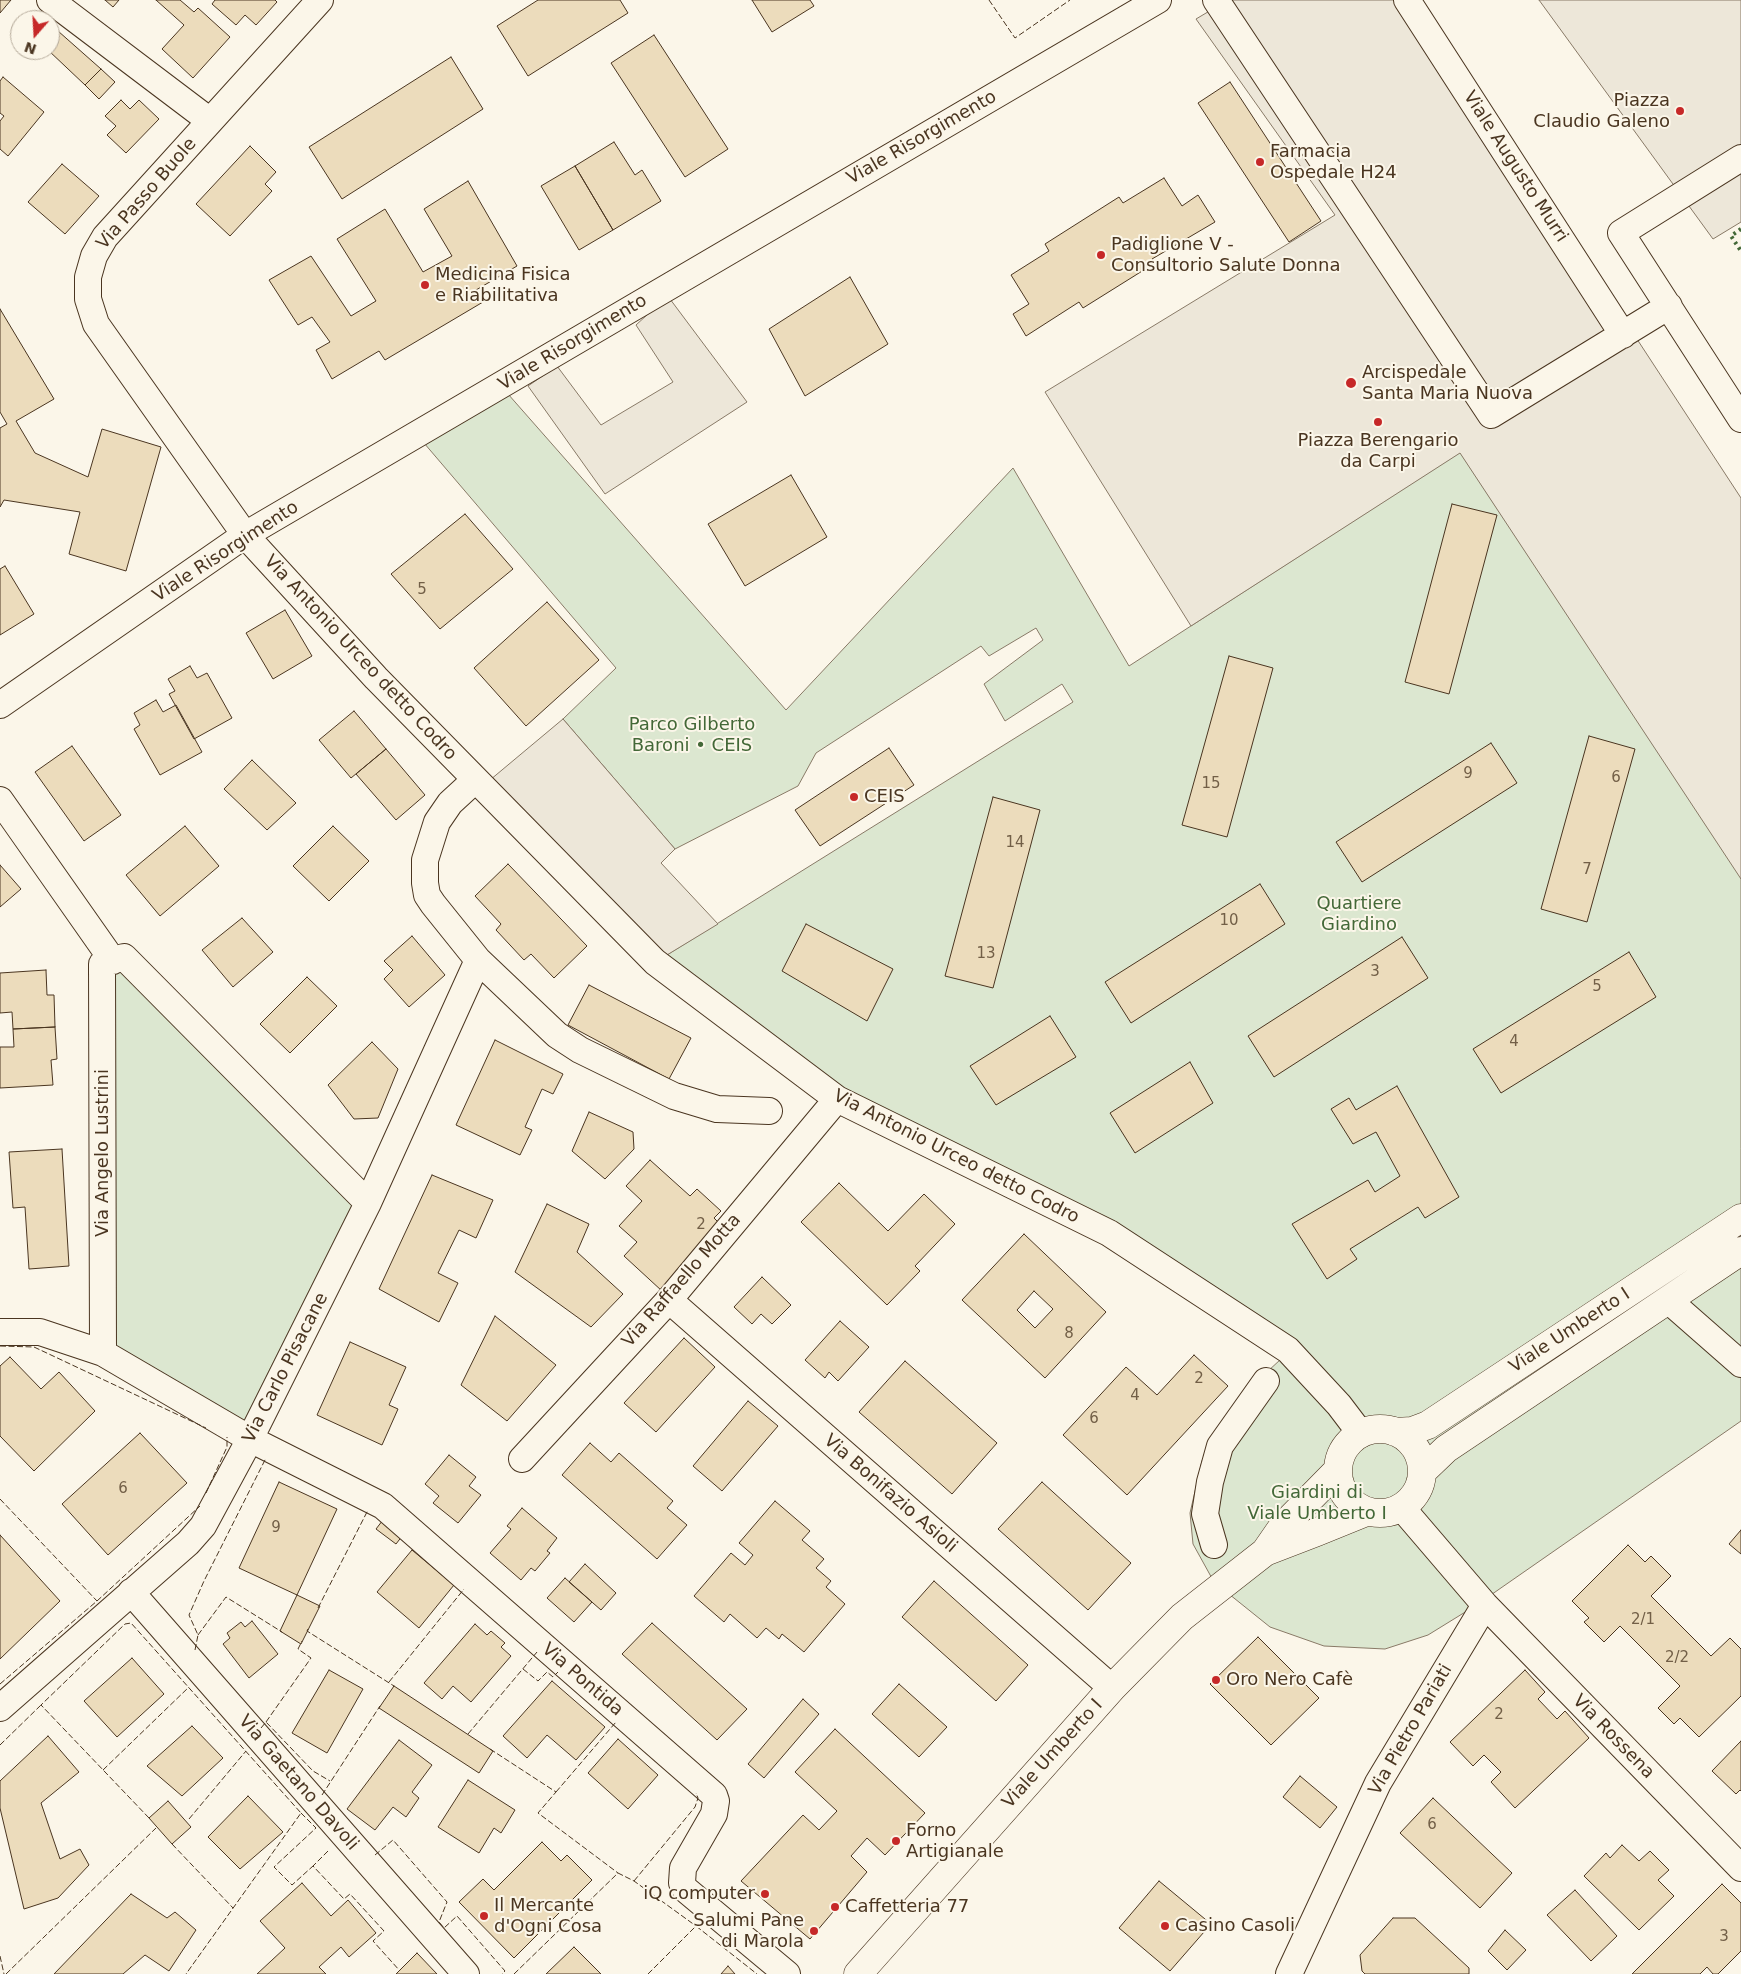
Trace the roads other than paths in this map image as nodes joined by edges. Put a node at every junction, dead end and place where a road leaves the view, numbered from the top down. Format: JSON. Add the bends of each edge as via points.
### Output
{"nodes":[{"id":1,"x":50,"y":0,"type":"edge"},
{"id":2,"x":320,"y":0,"type":"edge"},
{"id":3,"x":1158,"y":0,"type":"edge"},
{"id":4,"x":1216,"y":0,"type":"edge"},
{"id":5,"x":1406,"y":0,"type":"edge"},
{"id":6,"x":210,"y":121,"type":"junction"},
{"id":7,"x":1741,"y":158,"type":"edge"},
{"id":8,"x":1669,"y":306,"type":"junction"},
{"id":9,"x":1623,"y":335,"type":"junction"},
{"id":10,"x":1741,"y":419,"type":"edge"},
{"id":11,"x":245,"y":535,"type":"junction"},
{"id":12,"x":0,"y":705,"type":"edge"},
{"id":13,"x":475,"y":780,"type":"junction"},
{"id":14,"x":0,"y":800,"type":"edge"},
{"id":15,"x":478,"y":960,"type":"junction"},
{"id":16,"x":112,"y":961,"type":"junction"},
{"id":17,"x":838,"y":1099,"type":"junction"},
{"id":18,"x":770,"y":1112,"type":"dead end"},
{"id":19,"x":368,"y":1204,"type":"junction"},
{"id":20,"x":1741,"y":1218,"type":"edge"},
{"id":21,"x":1741,"y":1251,"type":"edge"},
{"id":22,"x":669,"y":1300,"type":"junction"},
{"id":23,"x":1668,"y":1300,"type":"junction"},
{"id":24,"x":0,"y":1332,"type":"edge"},
{"id":25,"x":103,"y":1353,"type":"junction"},
{"id":26,"x":1741,"y":1364,"type":"edge"},
{"id":27,"x":1266,"y":1381,"type":"dead end"},
{"id":28,"x":1395,"y":1432,"type":"junction"},
{"id":29,"x":1361,"y":1434,"type":"junction"},
{"id":30,"x":250,"y":1439,"type":"junction"},
{"id":31,"x":522,"y":1459,"type":"dead end"},
{"id":32,"x":1338,"y":1470,"type":"junction"},
{"id":33,"x":1423,"y":1471,"type":"junction"},
{"id":34,"x":1402,"y":1508,"type":"junction"},
{"id":35,"x":1366,"y":1512,"type":"junction"},
{"id":36,"x":1214,"y":1545,"type":"dead end"},
{"id":37,"x":1264,"y":1552,"type":"junction"},
{"id":38,"x":131,"y":1592,"type":"junction"},
{"id":39,"x":1485,"y":1605,"type":"junction"},
{"id":40,"x":1112,"y":1688,"type":"junction"},
{"id":41,"x":0,"y":1708,"type":"edge"},
{"id":42,"x":1741,"y":1868,"type":"edge"},
{"id":43,"x":466,"y":1974,"type":"edge"},
{"id":44,"x":787,"y":1974,"type":"edge"},
{"id":45,"x":858,"y":1974,"type":"edge"},
{"id":46,"x":1289,"y":1974,"type":"edge"}],
"edges":[{"from":1,"to":6,"type":"street"},
{"from":2,"to":6,"type":"street","name":"Via Passo Buole"},
{"from":3,"to":11,"type":"street","name":"Viale Risorgimento"},
{"from":4,"to":9,"type":"street","via":[[1491,415]]},
{"from":5,"to":9,"type":"street","name":"Viale Augusto Murri"},
{"from":6,"to":11,"type":"street","name":"Via Passo Buole","via":[[105,237],[91,266],[88,299],[96,324]]},
{"from":7,"to":8,"type":"street","via":[[1621,233]]},
{"from":8,"to":9,"type":"street"},
{"from":8,"to":10,"type":"street"},
{"from":11,"to":12,"type":"street","name":"Viale Risorgimento"},
{"from":11,"to":13,"type":"street","name":"Via Antonio Urceo detto Codro"},
{"from":13,"to":15,"type":"street","via":[[450,803],[437,822],[427,851],[425,876],[427,895]]},
{"from":13,"to":17,"type":"street","name":"Via Antonio Urceo detto Codro","via":[[655,962]]},
{"from":14,"to":16,"type":"street"},
{"from":15,"to":18,"type":"street","via":[[557,1035],[580,1050],[681,1099],[717,1109]]},
{"from":15,"to":19,"type":"street","name":"Via Carlo Pisacane"},
{"from":16,"to":19,"type":"street","via":[[124,957]]},
{"from":16,"to":25,"type":"street","name":"Via Angelo Lustrini","via":[[102,964]]},
{"from":17,"to":22,"type":"street","name":"Via Raffaello Motta"},
{"from":17,"to":29,"type":"street","name":"Via Antonio Urceo detto Codro","via":[[1117,1238],[1288,1350]]},
{"from":19,"to":30,"type":"street","name":"Via Carlo Pisacane"},
{"from":20,"to":28,"type":"main road","name":"Viale Umberto I","via":[[1428,1425],[1412,1431]]},
{"from":21,"to":23,"type":"main road","name":"Viale Umberto I"},
{"from":22,"to":31,"type":"street","name":"Via Raffaello Motta"},
{"from":22,"to":40,"type":"street","name":"Via Bonifazio Asioli"},
{"from":23,"to":26,"type":"street"},
{"from":23,"to":33,"type":"main road","name":"Viale Umberto I","via":[[1446,1449]]},
{"from":24,"to":25,"type":"street","via":[[40,1332]]},
{"from":25,"to":30,"type":"street"},
{"from":27,"to":36,"type":"street","via":[[1220,1446],[1205,1514]]},
{"from":28,"to":29,"type":"main road","via":[[1384,1429]]},
{"from":28,"to":33,"type":"main road","via":[[1416,1448]]},
{"from":29,"to":32,"type":"main road","via":[[1341,1455]]},
{"from":30,"to":38,"type":"street","name":"Via Carlo Pisacane","via":[[199,1531]]},
{"from":30,"to":44,"type":"street","name":"Via Pontida","via":[[383,1506],[714,1795],[714,1814],[683,1868],[682,1883]]},
{"from":32,"to":35,"type":"main road","via":[[1346,1497]]},
{"from":32,"to":37,"type":"main road","name":"Viale Umberto I","via":[[1283,1526]]},
{"from":33,"to":34,"type":"main road","via":[[1417,1492]]},
{"from":34,"to":35,"type":"main road","via":[[1378,1514]]},
{"from":34,"to":39,"type":"street"},
{"from":35,"to":37,"type":"main road","name":"Viale Umberto I"},
{"from":37,"to":40,"type":"main road","name":"Viale Umberto I","via":[[1182,1617]]},
{"from":38,"to":41,"type":"street","name":"Via Carlo Pisacane"},
{"from":38,"to":43,"type":"street","name":"Via Gaetano Davoli"},
{"from":39,"to":42,"type":"street","name":"Via Rossena"},
{"from":39,"to":46,"type":"street","name":"Via Pietro Pariati","via":[[1378,1783]]},
{"from":40,"to":45,"type":"main road","name":"Viale Umberto I"}]}
